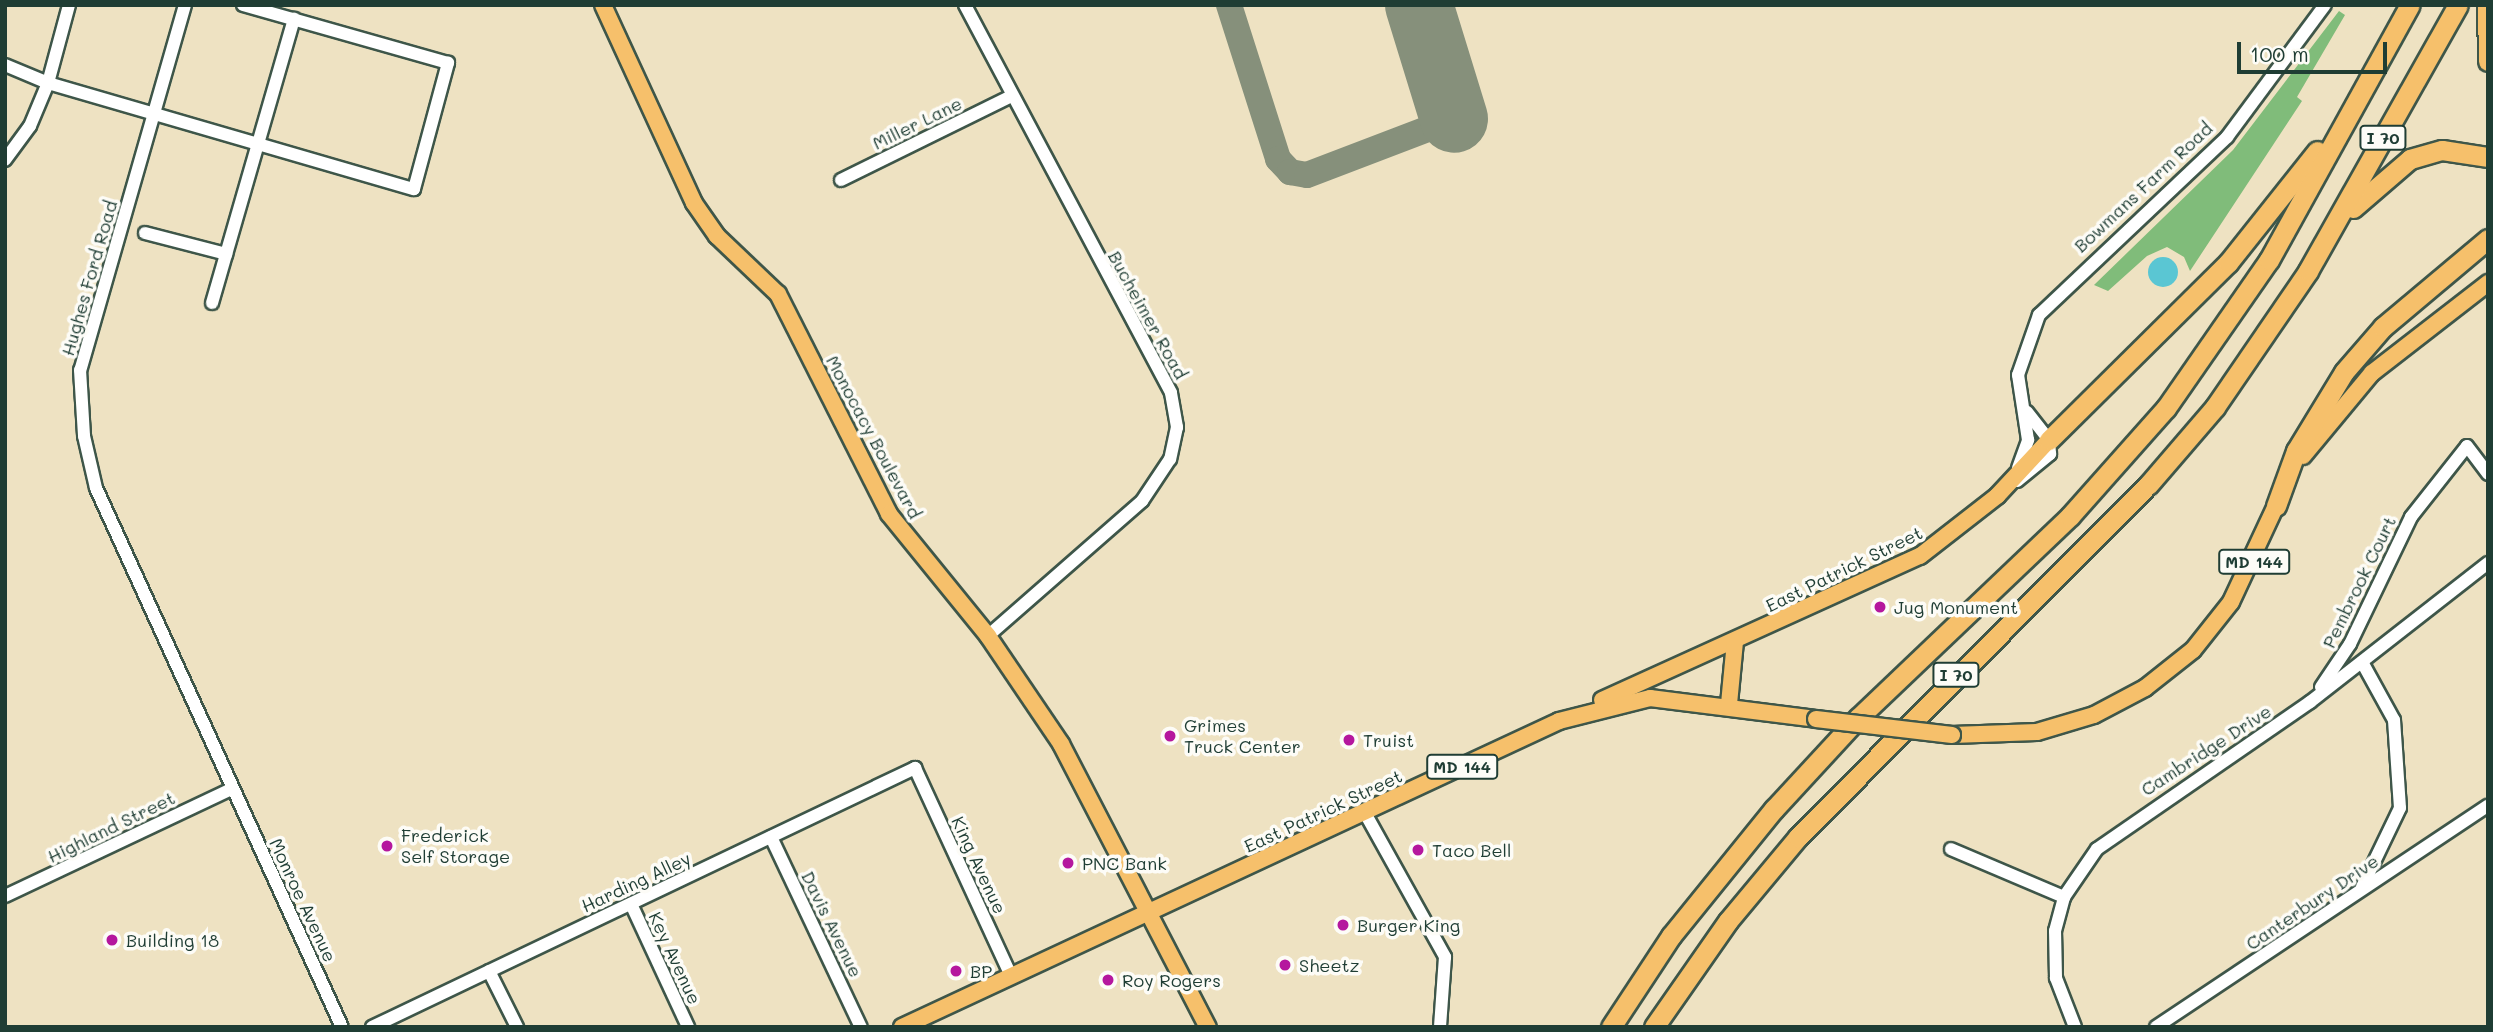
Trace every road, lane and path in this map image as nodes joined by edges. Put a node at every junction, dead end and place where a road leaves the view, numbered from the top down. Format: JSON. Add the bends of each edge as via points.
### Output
{"nodes":[{"id":1,"x":69,"y":5,"type":"edge"},
{"id":2,"x":185,"y":5,"type":"edge"},
{"id":3,"x":243,"y":5,"type":"edge"},
{"id":4,"x":603,"y":5,"type":"edge"},
{"id":5,"x":965,"y":5,"type":"edge"},
{"id":6,"x":2325,"y":5,"type":"edge"},
{"id":7,"x":2410,"y":5,"type":"edge"},
{"id":8,"x":2458,"y":5,"type":"edge"},
{"id":9,"x":2487,"y":5,"type":"edge"},
{"id":10,"x":293,"y":19,"type":"junction"},
{"id":11,"x":2488,"y":61,"type":"edge"},
{"id":12,"x":5,"y":65,"type":"edge"},
{"id":13,"x":48,"y":83,"type":"junction"},
{"id":14,"x":2360,"y":94,"type":"junction"},
{"id":15,"x":1008,"y":97,"type":"junction"},
{"id":16,"x":154,"y":114,"type":"junction"},
{"id":17,"x":258,"y":144,"type":"junction"},
{"id":18,"x":2479,"y":154,"type":"edge"},
{"id":19,"x":5,"y":160,"type":"edge"},
{"id":20,"x":2488,"y":167,"type":"edge"},
{"id":21,"x":841,"y":180,"type":"dead end"},
{"id":22,"x":145,"y":233,"type":"dead end"},
{"id":23,"x":2488,"y":239,"type":"edge"},
{"id":24,"x":226,"y":254,"type":"junction"},
{"id":25,"x":2308,"y":271,"type":"junction"},
{"id":26,"x":2488,"y":283,"type":"edge"},
{"id":27,"x":212,"y":303,"type":"dead end"},
{"id":28,"x":2023,"y":408,"type":"junction"},
{"id":29,"x":2049,"y":440,"type":"junction"},
{"id":30,"x":2488,"y":474,"type":"edge"},
{"id":31,"x":2012,"y":477,"type":"junction"},
{"id":32,"x":1997,"y":496,"type":"junction"},
{"id":33,"x":2276,"y":506,"type":"junction"},
{"id":34,"x":2488,"y":563,"type":"edge"},
{"id":35,"x":988,"y":636,"type":"junction"},
{"id":36,"x":1735,"y":642,"type":"junction"},
{"id":37,"x":2362,"y":662,"type":"junction"},
{"id":38,"x":2310,"y":702,"type":"junction"},
{"id":39,"x":1729,"y":704,"type":"junction"},
{"id":40,"x":1559,"y":721,"type":"junction"},
{"id":41,"x":915,"y":768,"type":"joint"},
{"id":42,"x":230,"y":789,"type":"junction"},
{"id":43,"x":2488,"y":806,"type":"edge"},
{"id":44,"x":1365,"y":813,"type":"junction"},
{"id":45,"x":771,"y":837,"type":"junction"},
{"id":46,"x":1951,"y":849,"type":"dead end"},
{"id":47,"x":2361,"y":890,"type":"junction"},
{"id":48,"x":5,"y":896,"type":"edge"},
{"id":49,"x":2064,"y":897,"type":"junction"},
{"id":50,"x":631,"y":904,"type":"junction"},
{"id":51,"x":1148,"y":915,"type":"junction"},
{"id":52,"x":489,"y":971,"type":"junction"},
{"id":53,"x":1011,"y":976,"type":"junction"},
{"id":54,"x":342,"y":1027,"type":"edge"},
{"id":55,"x":372,"y":1027,"type":"edge"},
{"id":56,"x":517,"y":1027,"type":"edge"},
{"id":57,"x":688,"y":1027,"type":"edge"},
{"id":58,"x":861,"y":1027,"type":"edge"},
{"id":59,"x":902,"y":1027,"type":"edge"},
{"id":60,"x":1208,"y":1027,"type":"edge"},
{"id":61,"x":1440,"y":1027,"type":"edge"},
{"id":62,"x":1611,"y":1027,"type":"edge"},
{"id":63,"x":1654,"y":1027,"type":"edge"},
{"id":64,"x":2075,"y":1027,"type":"edge"},
{"id":65,"x":2156,"y":1027,"type":"edge"}],
"edges":[{"from":1,"to":13,"type":"street"},
{"from":2,"to":16,"type":"street","name":"Hughes Ford Road"},
{"from":3,"to":10,"type":"street"},
{"from":4,"to":35,"type":"main road","name":"Monocacy Boulevard","via":[[694,203],[717,236],[778,294],[888,514]]},
{"from":5,"to":15,"type":"street","name":"Bucheimer Road"},
{"from":6,"to":28,"type":"street","name":"Bowmans Farm Road","via":[[2227,136],[2039,315],[2020,367]]},
{"from":7,"to":14,"type":"highway","number":"I 70"},
{"from":8,"to":25,"type":"highway","number":"I 70"},
{"from":9,"to":11,"type":"highway"},
{"from":10,"to":17,"type":"street"},
{"from":10,"to":17,"type":"street","via":[[448,62],[414,190]]},
{"from":12,"to":13,"type":"street"},
{"from":13,"to":16,"type":"street"},
{"from":13,"to":19,"type":"street","via":[[30,127]]},
{"from":14,"to":29,"type":"highway","via":[[2252,237]]},
{"from":14,"to":62,"type":"highway","number":"I 70","via":[[2263,270],[2166,408],[2070,516],[1858,718],[1774,809],[1671,936]]},
{"from":15,"to":21,"type":"street","name":"Miller Lane"},
{"from":15,"to":35,"type":"street","name":"Bucheimer Road","via":[[1171,393],[1177,427],[1170,459],[1142,500]]},
{"from":16,"to":17,"type":"street"},
{"from":16,"to":42,"type":"street","name":"Hughes Ford Road","via":[[80,370],[84,436],[96,488]]},
{"from":17,"to":24,"type":"street"},
{"from":18,"to":20,"type":"highway"},
{"from":18,"to":25,"type":"highway","via":[[2429,152],[2393,169],[2361,197]]},
{"from":22,"to":24,"type":"street"},
{"from":23,"to":33,"type":"highway","via":[[2383,327],[2344,372],[2296,451]]},
{"from":24,"to":27,"type":"street"},
{"from":25,"to":63,"type":"highway","number":"I 70","via":[[2175,454],[1798,837]]},
{"from":26,"to":33,"type":"main road","number":"MD 144","via":[[2349,397],[2308,448]]},
{"from":28,"to":29,"type":"street"},
{"from":28,"to":31,"type":"street","name":"Bowmans Farm Road","via":[[2028,447]]},
{"from":29,"to":31,"type":"main road","name":"East Patrick Street"},
{"from":29,"to":32,"type":"street","name":"East Patrick Street","via":[[2047,460]]},
{"from":30,"to":38,"type":"street","name":"Pembrook Court","via":[[2467,446],[2411,517],[2350,644]]},
{"from":31,"to":32,"type":"main road","name":"East Patrick Street"},
{"from":32,"to":36,"type":"main road","name":"East Patrick Street","via":[[1920,556]]},
{"from":33,"to":39,"type":"main road","name":"East Patrick Street","number":"MD 144","bridge":true,"via":[[2231,603],[2193,650],[2145,688],[2057,727],[1952,736]]},
{"from":34,"to":37,"type":"street","name":"Cambridge Drive"},
{"from":35,"to":51,"type":"main road","name":"Monocacy Boulevard","via":[[1061,744]]},
{"from":36,"to":39,"type":"main road"},
{"from":36,"to":40,"type":"main road","name":"East Patrick Street"},
{"from":37,"to":38,"type":"street","name":"Cambridge Drive"},
{"from":37,"to":47,"type":"street","via":[[2394,720],[2400,808]]},
{"from":38,"to":49,"type":"street","name":"Cambridge Drive","via":[[2136,817],[2097,849]]},
{"from":39,"to":40,"type":"main road","name":"East Patrick Street","number":"MD 144","via":[[1633,699]]},
{"from":40,"to":44,"type":"main road","name":"East Patrick Street","number":"MD 144"},
{"from":41,"to":45,"type":"street","name":"Harding Alley"},
{"from":41,"to":53,"type":"street","name":"King Avenue"},
{"from":42,"to":48,"type":"street","name":"Highland Street"},
{"from":42,"to":54,"type":"street","name":"Monroe Avenue"},
{"from":43,"to":47,"type":"street","name":"Canterbury Drive"},
{"from":44,"to":51,"type":"main road","name":"East Patrick Street","number":"MD 144"},
{"from":44,"to":61,"type":"street","via":[[1445,957]]},
{"from":45,"to":50,"type":"street","name":"Harding Alley"},
{"from":45,"to":58,"type":"street","name":"Davis Avenue"},
{"from":46,"to":49,"type":"street"},
{"from":47,"to":65,"type":"street","name":"Canterbury Drive"},
{"from":49,"to":64,"type":"street","name":"Cambridge Drive","via":[[2055,931],[2056,978]]},
{"from":50,"to":52,"type":"street","name":"Harding Alley"},
{"from":50,"to":57,"type":"street","name":"Key Avenue"},
{"from":51,"to":53,"type":"main road","name":"East Patrick Street","number":"MD 144"},
{"from":51,"to":60,"type":"main road","name":"Monocacy Boulevard"},
{"from":52,"to":55,"type":"street","name":"Harding Alley"},
{"from":52,"to":56,"type":"street"},
{"from":53,"to":59,"type":"main road","name":"East Patrick Street","number":"MD 144"}]}
